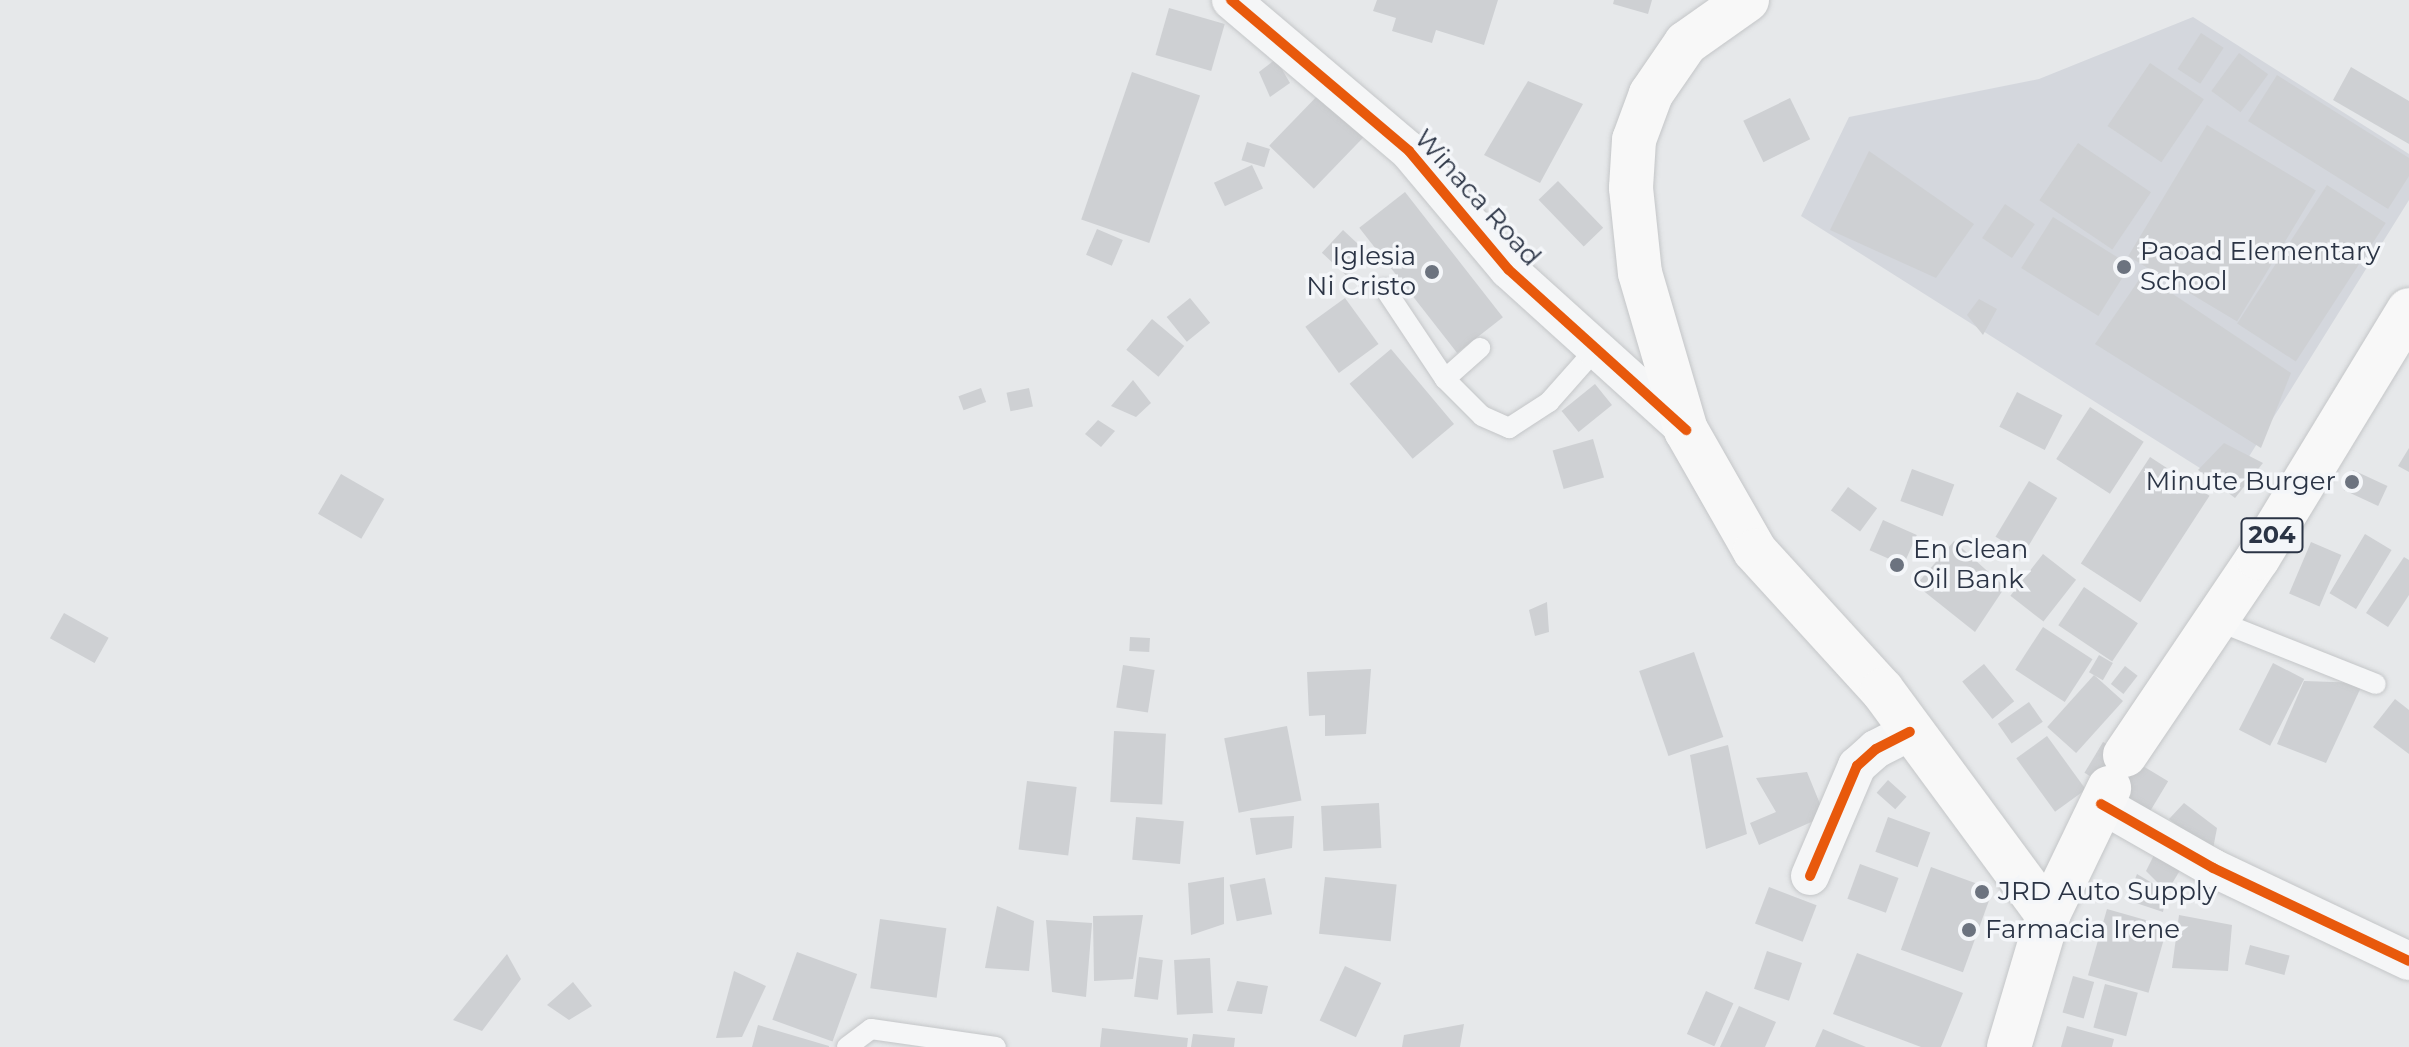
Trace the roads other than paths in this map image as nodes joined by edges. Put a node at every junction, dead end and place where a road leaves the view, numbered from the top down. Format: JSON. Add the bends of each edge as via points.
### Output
{"nodes":[{"id":1,"x":1231,"y":0,"type":"edge"},
{"id":2,"x":1747,"y":0,"type":"edge"},
{"id":3,"x":1385,"y":289,"type":"dead end"},
{"id":4,"x":2409,"y":310,"type":"edge"},
{"id":5,"x":1480,"y":348,"type":"dead end"},
{"id":6,"x":1595,"y":350,"type":"junction"},
{"id":7,"x":1445,"y":379,"type":"junction"},
{"id":8,"x":1686,"y":430,"type":"junction"},
{"id":9,"x":2215,"y":620,"type":"junction"},
{"id":10,"x":2376,"y":684,"type":"dead end"},
{"id":11,"x":1910,"y":732,"type":"junction"},
{"id":12,"x":2111,"y":782,"type":"junction"},
{"id":13,"x":1810,"y":876,"type":"dead end"},
{"id":14,"x":2048,"y":915,"type":"junction"},
{"id":15,"x":2409,"y":961,"type":"edge"},
{"id":16,"x":847,"y":1047,"type":"edge"},
{"id":17,"x":996,"y":1047,"type":"edge"},
{"id":18,"x":2009,"y":1047,"type":"edge"}],
"edges":[{"from":1,"to":6,"type":"street","name":"Winaca Road","via":[[1409,151],[1509,270]]},
{"from":2,"to":8,"type":"main road","via":[[1686,43],[1651,94],[1634,140],[1631,188],[1640,273]]},
{"from":3,"to":7,"type":"lane"},
{"from":4,"to":9,"type":"main road","number":"204"},
{"from":5,"to":7,"type":"lane"},
{"from":6,"to":7,"type":"lane","via":[[1549,402],[1509,428],[1482,416]]},
{"from":6,"to":8,"type":"street","name":"Winaca Road"},
{"from":8,"to":11,"type":"main road","via":[[1755,551],[1882,690]]},
{"from":9,"to":10,"type":"lane"},
{"from":9,"to":12,"type":"main road","number":"204"},
{"from":11,"to":13,"type":"street","via":[[1876,749],[1857,766]]},
{"from":11,"to":14,"type":"main road"},
{"from":12,"to":14,"type":"main road","number":"204"},
{"from":12,"to":15,"type":"street","via":[[2213,868]]},
{"from":14,"to":18,"type":"main road","number":"204"},
{"from":16,"to":17,"type":"lane","via":[[871,1029]]}]}
